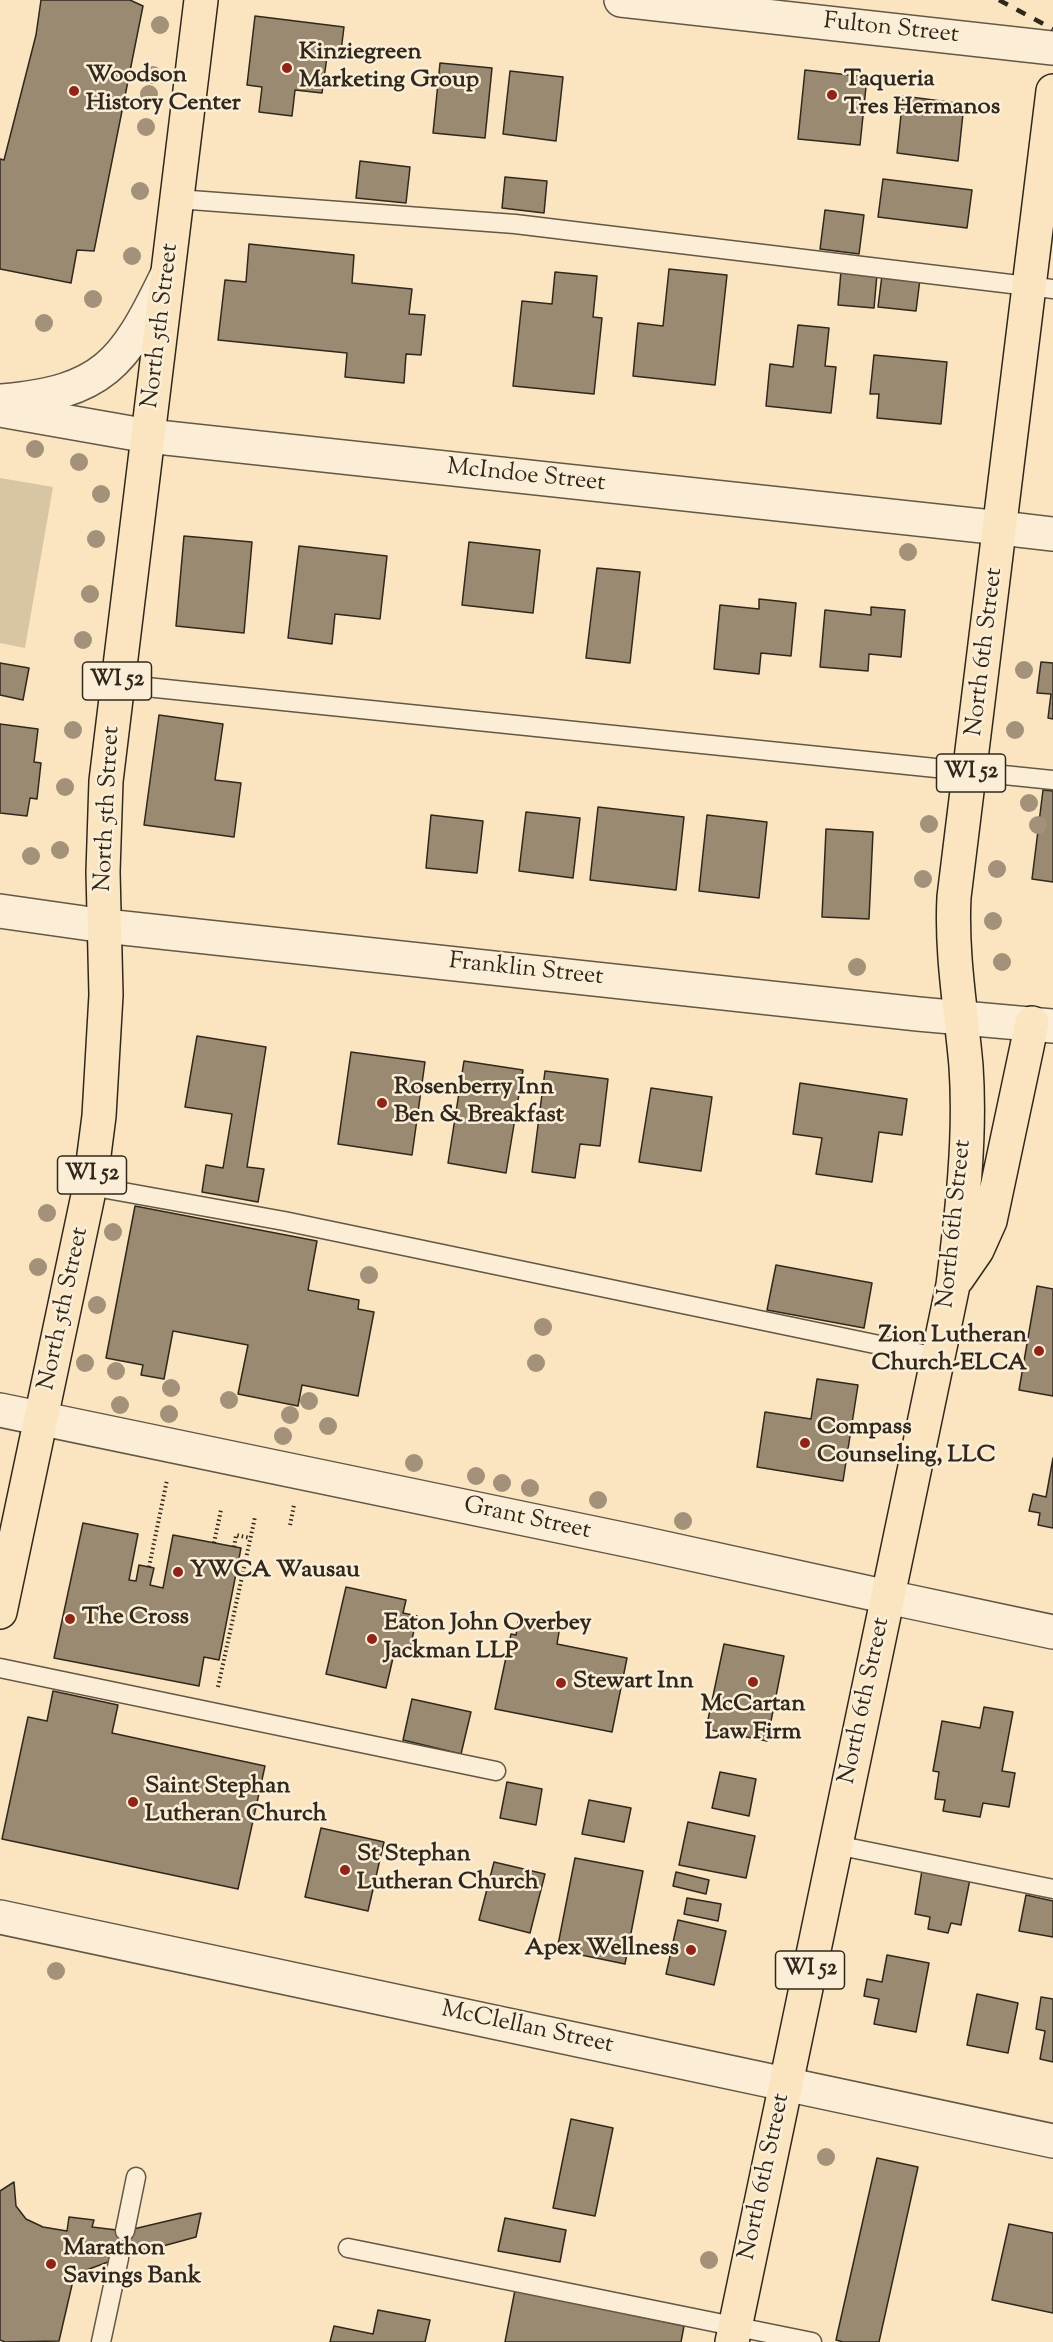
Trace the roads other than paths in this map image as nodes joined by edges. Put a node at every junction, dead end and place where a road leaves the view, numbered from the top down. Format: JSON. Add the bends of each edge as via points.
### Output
{"nodes":[{"id":1,"x":201,"y":0,"type":"edge"},
{"id":2,"x":621,"y":0,"type":"edge"},
{"id":3,"x":1053,"y":48,"type":"edge"},
{"id":4,"x":1053,"y":91,"type":"edge"},
{"id":5,"x":177,"y":199,"type":"junction"},
{"id":6,"x":168,"y":273,"type":"junction"},
{"id":7,"x":1041,"y":288,"type":"edge"},
{"id":8,"x":0,"y":401,"type":"edge"},
{"id":9,"x":0,"y":410,"type":"edge"},
{"id":10,"x":148,"y":436,"type":"junction"},
{"id":11,"x":1000,"y":528,"type":"junction"},
{"id":12,"x":1053,"y":534,"type":"edge"},
{"id":13,"x":117,"y":684,"type":"junction"},
{"id":14,"x":971,"y":770,"type":"junction"},
{"id":15,"x":1053,"y":780,"type":"edge"},
{"id":16,"x":0,"y":911,"type":"edge"},
{"id":17,"x":105,"y":926,"type":"junction"},
{"id":18,"x":960,"y":1017,"type":"junction"},
{"id":19,"x":1043,"y":1024,"type":"edge"},
{"id":20,"x":90,"y":1186,"type":"junction"},
{"id":21,"x":953,"y":1285,"type":"junction"},
{"id":22,"x":938,"y":1357,"type":"junction"},
{"id":23,"x":0,"y":1410,"type":"edge"},
{"id":24,"x":41,"y":1419,"type":"junction"},
{"id":25,"x":888,"y":1597,"type":"junction"},
{"id":26,"x":0,"y":1612,"type":"edge"},
{"id":27,"x":1053,"y":1632,"type":"edge"},
{"id":28,"x":0,"y":1668,"type":"edge"},
{"id":29,"x":496,"y":1771,"type":"dead end"},
{"id":30,"x":836,"y":1845,"type":"junction"},
{"id":31,"x":1053,"y":1889,"type":"edge"},
{"id":32,"x":0,"y":1917,"type":"edge"},
{"id":33,"x":785,"y":2084,"type":"junction"},
{"id":34,"x":1053,"y":2141,"type":"edge"},
{"id":35,"x":136,"y":2177,"type":"dead end"},
{"id":36,"x":124,"y":2231,"type":"dead end"},
{"id":37,"x":348,"y":2247,"type":"dead end"},
{"id":38,"x":119,"y":2258,"type":"dead end"},
{"id":39,"x":734,"y":2333,"type":"edge"},
{"id":40,"x":101,"y":2342,"type":"edge"},
{"id":41,"x":812,"y":2342,"type":"edge"}],
"edges":[{"from":1,"to":5,"type":"main road","name":"North 5th Street","number":"WI 52"},
{"from":2,"to":3,"type":"street","name":"Fulton Street"},
{"from":4,"to":7,"type":"main road","name":"North 6th Street","number":"WI 52"},
{"from":5,"to":6,"type":"main road","name":"North 5th Street","number":"WI 52"},
{"from":5,"to":7,"type":"lane","via":[[515,224]]},
{"from":6,"to":8,"type":"street","via":[[130,345],[111,364],[88,381],[60,393]]},
{"from":6,"to":10,"type":"main road","name":"North 5th Street","number":"WI 52"},
{"from":7,"to":11,"type":"main road","name":"North 6th Street","number":"WI 52"},
{"from":9,"to":10,"type":"street","name":"McIndoe Street"},
{"from":10,"to":11,"type":"street","name":"McIndoe Street"},
{"from":10,"to":13,"type":"main road","name":"North 5th Street","number":"WI 52"},
{"from":11,"to":12,"type":"street","name":"McIndoe Street"},
{"from":11,"to":14,"type":"main road","name":"North 6th Street","number":"WI 52"},
{"from":13,"to":14,"type":"lane"},
{"from":13,"to":17,"type":"main road","name":"North 5th Street","number":"WI 52","via":[[106,782]]},
{"from":14,"to":15,"type":"lane"},
{"from":14,"to":18,"type":"main road","name":"North 6th Street","number":"WI 52","via":[[953,913]]},
{"from":16,"to":17,"type":"street","name":"Franklin Street"},
{"from":17,"to":18,"type":"street","name":"Franklin Street"},
{"from":17,"to":20,"type":"main road","name":"North 5th Street","number":"WI 52","via":[[106,995],[99,1116]]},
{"from":18,"to":19,"type":"street","name":"Franklin Street"},
{"from":18,"to":21,"type":"main road","name":"North 6th Street","number":"WI 52","via":[[966,1076],[966,1139]]},
{"from":19,"to":21,"type":"main road","via":[[990,1221],[977,1250]]},
{"from":20,"to":22,"type":"lane","via":[[284,1221]]},
{"from":20,"to":24,"type":"main road","name":"North 5th Street","number":"WI 52"},
{"from":21,"to":22,"type":"main road","name":"North 6th Street","number":"WI 52"},
{"from":22,"to":25,"type":"main road","name":"North 6th Street","number":"WI 52"},
{"from":23,"to":24,"type":"street","name":"Grant Street"},
{"from":24,"to":25,"type":"street","name":"Grant Street"},
{"from":24,"to":26,"type":"main road","name":"North 5th Street","number":"WI 52"},
{"from":25,"to":27,"type":"street","name":"Grant Street"},
{"from":25,"to":30,"type":"main road","name":"North 6th Street","number":"WI 52"},
{"from":28,"to":29,"type":"lane"},
{"from":30,"to":31,"type":"lane"},
{"from":30,"to":33,"type":"main road","name":"North 6th Street","number":"WI 52"},
{"from":32,"to":33,"type":"street","name":"McClellan Street"},
{"from":33,"to":34,"type":"street","name":"McClellan Street"},
{"from":33,"to":39,"type":"main road","name":"North 6th Street","number":"WI 52"},
{"from":35,"to":36,"type":"lane"},
{"from":37,"to":39,"type":"lane"},
{"from":38,"to":40,"type":"lane"},
{"from":39,"to":41,"type":"lane"}]}
